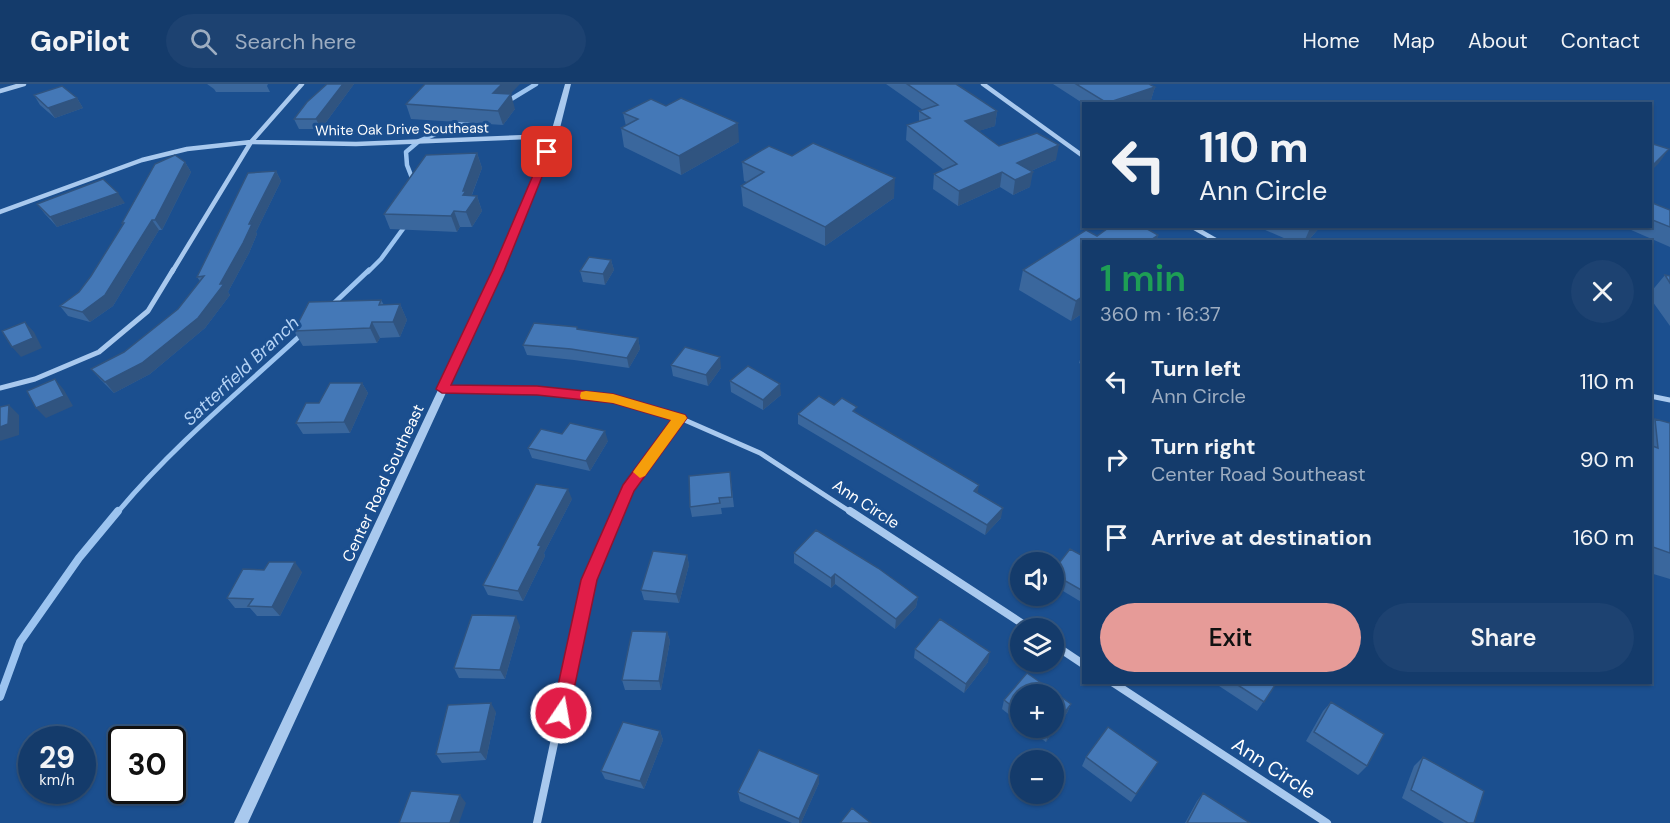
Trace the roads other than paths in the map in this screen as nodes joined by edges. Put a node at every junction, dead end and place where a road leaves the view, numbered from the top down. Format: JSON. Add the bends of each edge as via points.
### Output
{"nodes":[{"id":1,"x":24,"y":84,"type":"edge"},
{"id":2,"x":302,"y":84,"type":"edge"},
{"id":3,"x":568,"y":84,"type":"edge"},
{"id":4,"x":982,"y":84,"type":"edge"},
{"id":5,"x":0,"y":91,"type":"edge"},
{"id":6,"x":554,"y":136,"type":"junction"},
{"id":7,"x":251,"y":142,"type":"junction"},
{"id":8,"x":1082,"y":155,"type":"edge"},
{"id":9,"x":0,"y":212,"type":"edge"},
{"id":10,"x":1194,"y":228,"type":"edge"},
{"id":11,"x":1216,"y":240,"type":"edge"},
{"id":12,"x":0,"y":388,"type":"edge"},
{"id":13,"x":442,"y":389,"type":"junction"},
{"id":14,"x":1652,"y":396,"type":"edge"},
{"id":15,"x":1670,"y":400,"type":"edge"},
{"id":16,"x":680,"y":418,"type":"junction"},
{"id":17,"x":1014,"y":618,"type":"edge"},
{"id":18,"x":1064,"y":651,"type":"edge"},
{"id":19,"x":1082,"y":663,"type":"edge"},
{"id":20,"x":1115,"y":684,"type":"edge"},
{"id":21,"x":241,"y":823,"type":"edge"},
{"id":22,"x":537,"y":823,"type":"edge"},
{"id":23,"x":1327,"y":823,"type":"edge"}],
"edges":[{"from":1,"to":5,"type":"street"},
{"from":2,"to":7,"type":"street"},
{"from":3,"to":6,"type":"street","name":"Center Road Southeast"},
{"from":4,"to":8,"type":"street"},
{"from":6,"to":7,"type":"street","name":"White Oak Drive Southeast","via":[[356,144]]},
{"from":6,"to":13,"type":"street","name":"Center Road Southeast","via":[[498,271]]},
{"from":7,"to":9,"type":"street","name":"White Oak Drive Southeast","via":[[187,149],[142,160]]},
{"from":7,"to":12,"type":"street","via":[[148,311],[99,352],[35,379]]},
{"from":10,"to":11,"type":"street"},
{"from":13,"to":16,"type":"street","name":"Ann Circle","via":[[537,390],[613,399]]},
{"from":13,"to":21,"type":"street","name":"Center Road Southeast"},
{"from":14,"to":15,"type":"street"},
{"from":16,"to":17,"type":"street","name":"Ann Circle","via":[[760,453]]},
{"from":16,"to":22,"type":"street","via":[[628,489],[589,580]]},
{"from":18,"to":19,"type":"street"},
{"from":20,"to":23,"type":"street","name":"Ann Circle"}]}
